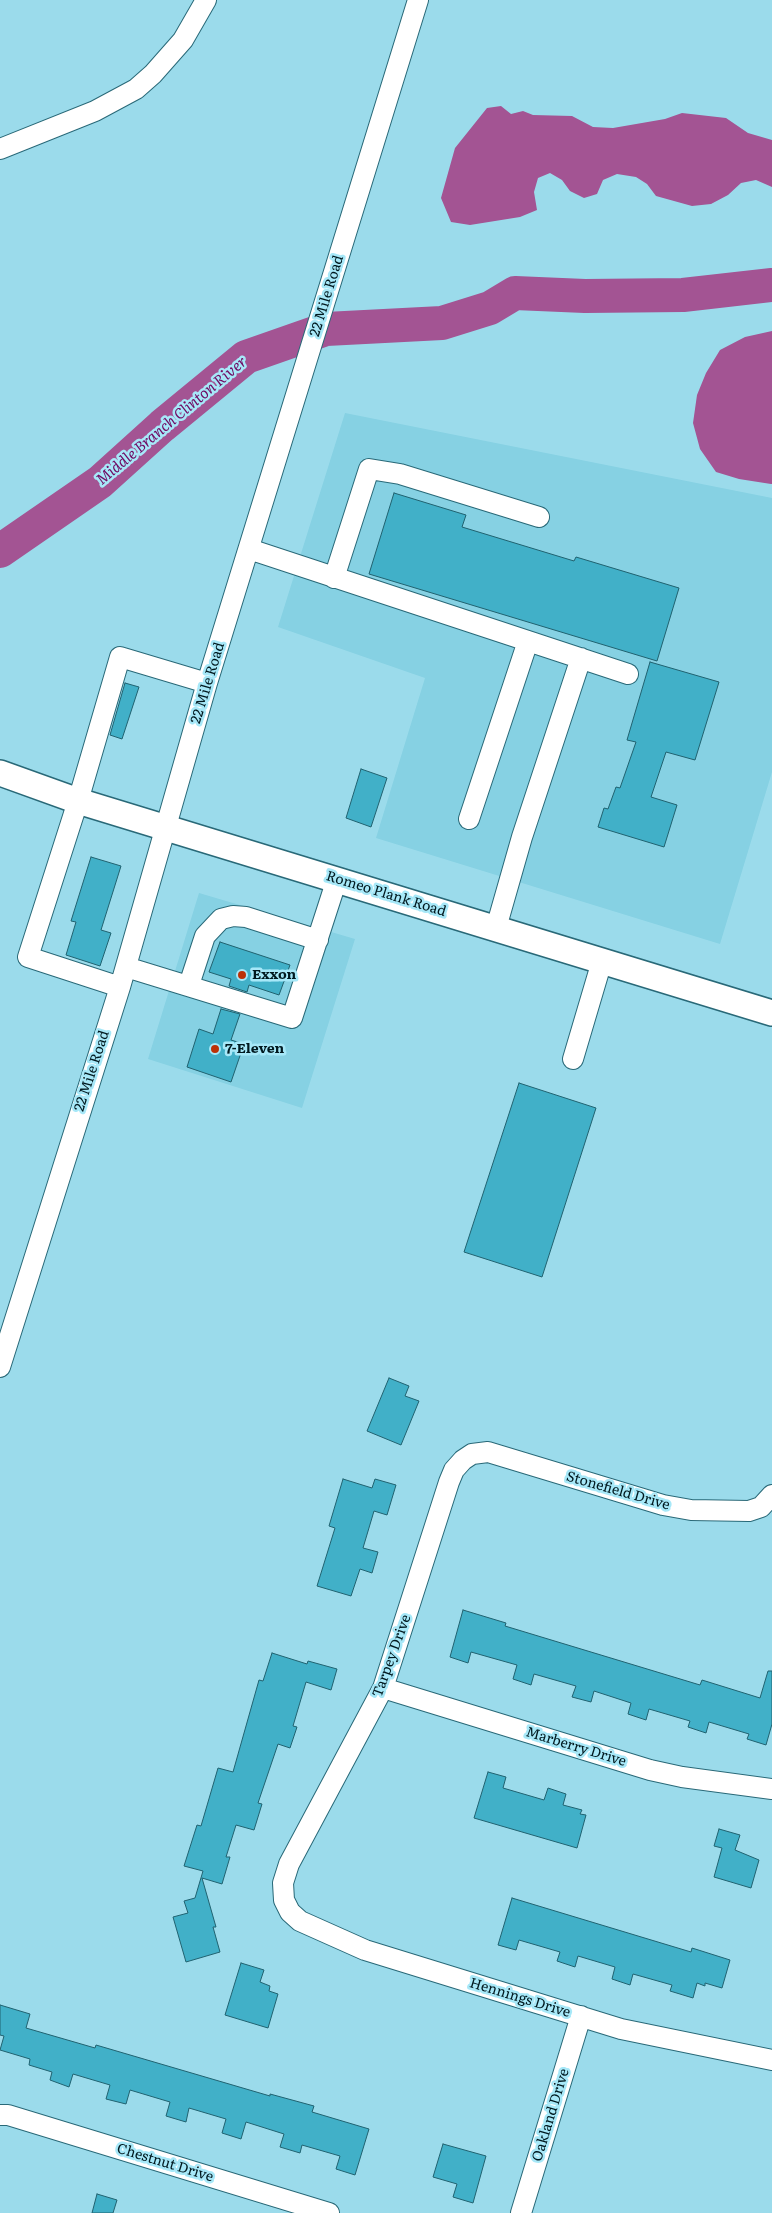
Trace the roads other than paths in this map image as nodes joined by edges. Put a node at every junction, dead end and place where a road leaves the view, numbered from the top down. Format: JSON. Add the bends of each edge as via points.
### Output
{"nodes":[{"id":1,"x":206,"y":0,"type":"edge"},
{"id":2,"x":418,"y":0,"type":"edge"},
{"id":3,"x":0,"y":149,"type":"edge"},
{"id":4,"x":539,"y":517,"type":"dead end"},
{"id":5,"x":248,"y":549,"type":"junction"},
{"id":6,"x":334,"y":578,"type":"junction"},
{"id":7,"x":528,"y":641,"type":"junction"},
{"id":8,"x":581,"y":658,"type":"junction"},
{"id":9,"x":628,"y":674,"type":"dead end"},
{"id":10,"x":207,"y":683,"type":"junction"},
{"id":11,"x":0,"y":773,"type":"edge"},
{"id":12,"x":78,"y":801,"type":"junction"},
{"id":13,"x":469,"y":820,"type":"dead end"},
{"id":14,"x":166,"y":828,"type":"junction"},
{"id":15,"x":337,"y":879,"type":"junction"},
{"id":16,"x":496,"y":928,"type":"junction"},
{"id":17,"x":318,"y":940,"type":"junction"},
{"id":18,"x":602,"y":961,"type":"junction"},
{"id":19,"x":126,"y":967,"type":"junction"},
{"id":20,"x":190,"y":985,"type":"junction"},
{"id":21,"x":120,"y":987,"type":"junction"},
{"id":22,"x":772,"y":1013,"type":"edge"},
{"id":23,"x":573,"y":1059,"type":"dead end"},
{"id":24,"x":0,"y":1367,"type":"edge"},
{"id":25,"x":463,"y":1460,"type":"joint"},
{"id":26,"x":772,"y":1495,"type":"edge"},
{"id":27,"x":383,"y":1688,"type":"junction"},
{"id":28,"x":772,"y":1789,"type":"edge"},
{"id":29,"x":284,"y":1900,"type":"joint"},
{"id":30,"x":581,"y":2016,"type":"junction"},
{"id":31,"x":772,"y":2060,"type":"edge"},
{"id":32,"x":0,"y":2115,"type":"edge"},
{"id":33,"x":329,"y":2213,"type":"edge"},
{"id":34,"x":521,"y":2213,"type":"edge"}],
"edges":[{"from":1,"to":3,"type":"street","via":[[183,40],[154,74],[136,89],[95,111]]},
{"from":2,"to":5,"type":"street","name":"22 Mile Road"},
{"from":4,"to":6,"type":"street","via":[[400,474],[369,469]]},
{"from":5,"to":6,"type":"street"},
{"from":5,"to":10,"type":"street","name":"22 Mile Road"},
{"from":6,"to":7,"type":"street"},
{"from":7,"to":8,"type":"street"},
{"from":7,"to":13,"type":"street"},
{"from":8,"to":9,"type":"street"},
{"from":8,"to":16,"type":"street","via":[[522,837]]},
{"from":10,"to":12,"type":"street","via":[[120,657]]},
{"from":10,"to":14,"type":"street","name":"22 Mile Road"},
{"from":11,"to":12,"type":"main road","name":"Romeo Plank Road"},
{"from":12,"to":14,"type":"main road","name":"Romeo Plank Road"},
{"from":12,"to":21,"type":"street","via":[[28,957]]},
{"from":14,"to":15,"type":"main road","name":"Romeo Plank Road"},
{"from":14,"to":19,"type":"street","name":"22 Mile Road"},
{"from":15,"to":16,"type":"main road","name":"Romeo Plank Road"},
{"from":15,"to":17,"type":"street"},
{"from":16,"to":18,"type":"main road","name":"Romeo Plank Road"},
{"from":17,"to":20,"type":"street","via":[[246,917],[221,919],[205,936]]},
{"from":17,"to":20,"type":"street","via":[[292,1018]]},
{"from":18,"to":22,"type":"main road","name":"Romeo Plank Road"},
{"from":18,"to":23,"type":"street"},
{"from":19,"to":20,"type":"street"},
{"from":19,"to":21,"type":"street","name":"22 Mile Road"},
{"from":21,"to":24,"type":"street","name":"22 Mile Road"},
{"from":25,"to":26,"type":"street","name":"Stonefield Drive","via":[[472,1454],[488,1452],[664,1505],[691,1510],[749,1512]]},
{"from":25,"to":27,"type":"street","name":"Tarpey Drive","via":[[449,1482]]},
{"from":27,"to":28,"type":"street","name":"Marberry Drive","via":[[650,1770]]},
{"from":27,"to":29,"type":"street","name":"Tarpey Drive","via":[[289,1864],[283,1882]]},
{"from":29,"to":30,"type":"street","name":"Hennings Drive","via":[[300,1921],[365,1950]]},
{"from":30,"to":31,"type":"street","name":"Hennings Drive","via":[[621,2029]]},
{"from":30,"to":34,"type":"street","name":"Oakland Drive"},
{"from":32,"to":33,"type":"street","name":"Chestnut Drive"}]}
